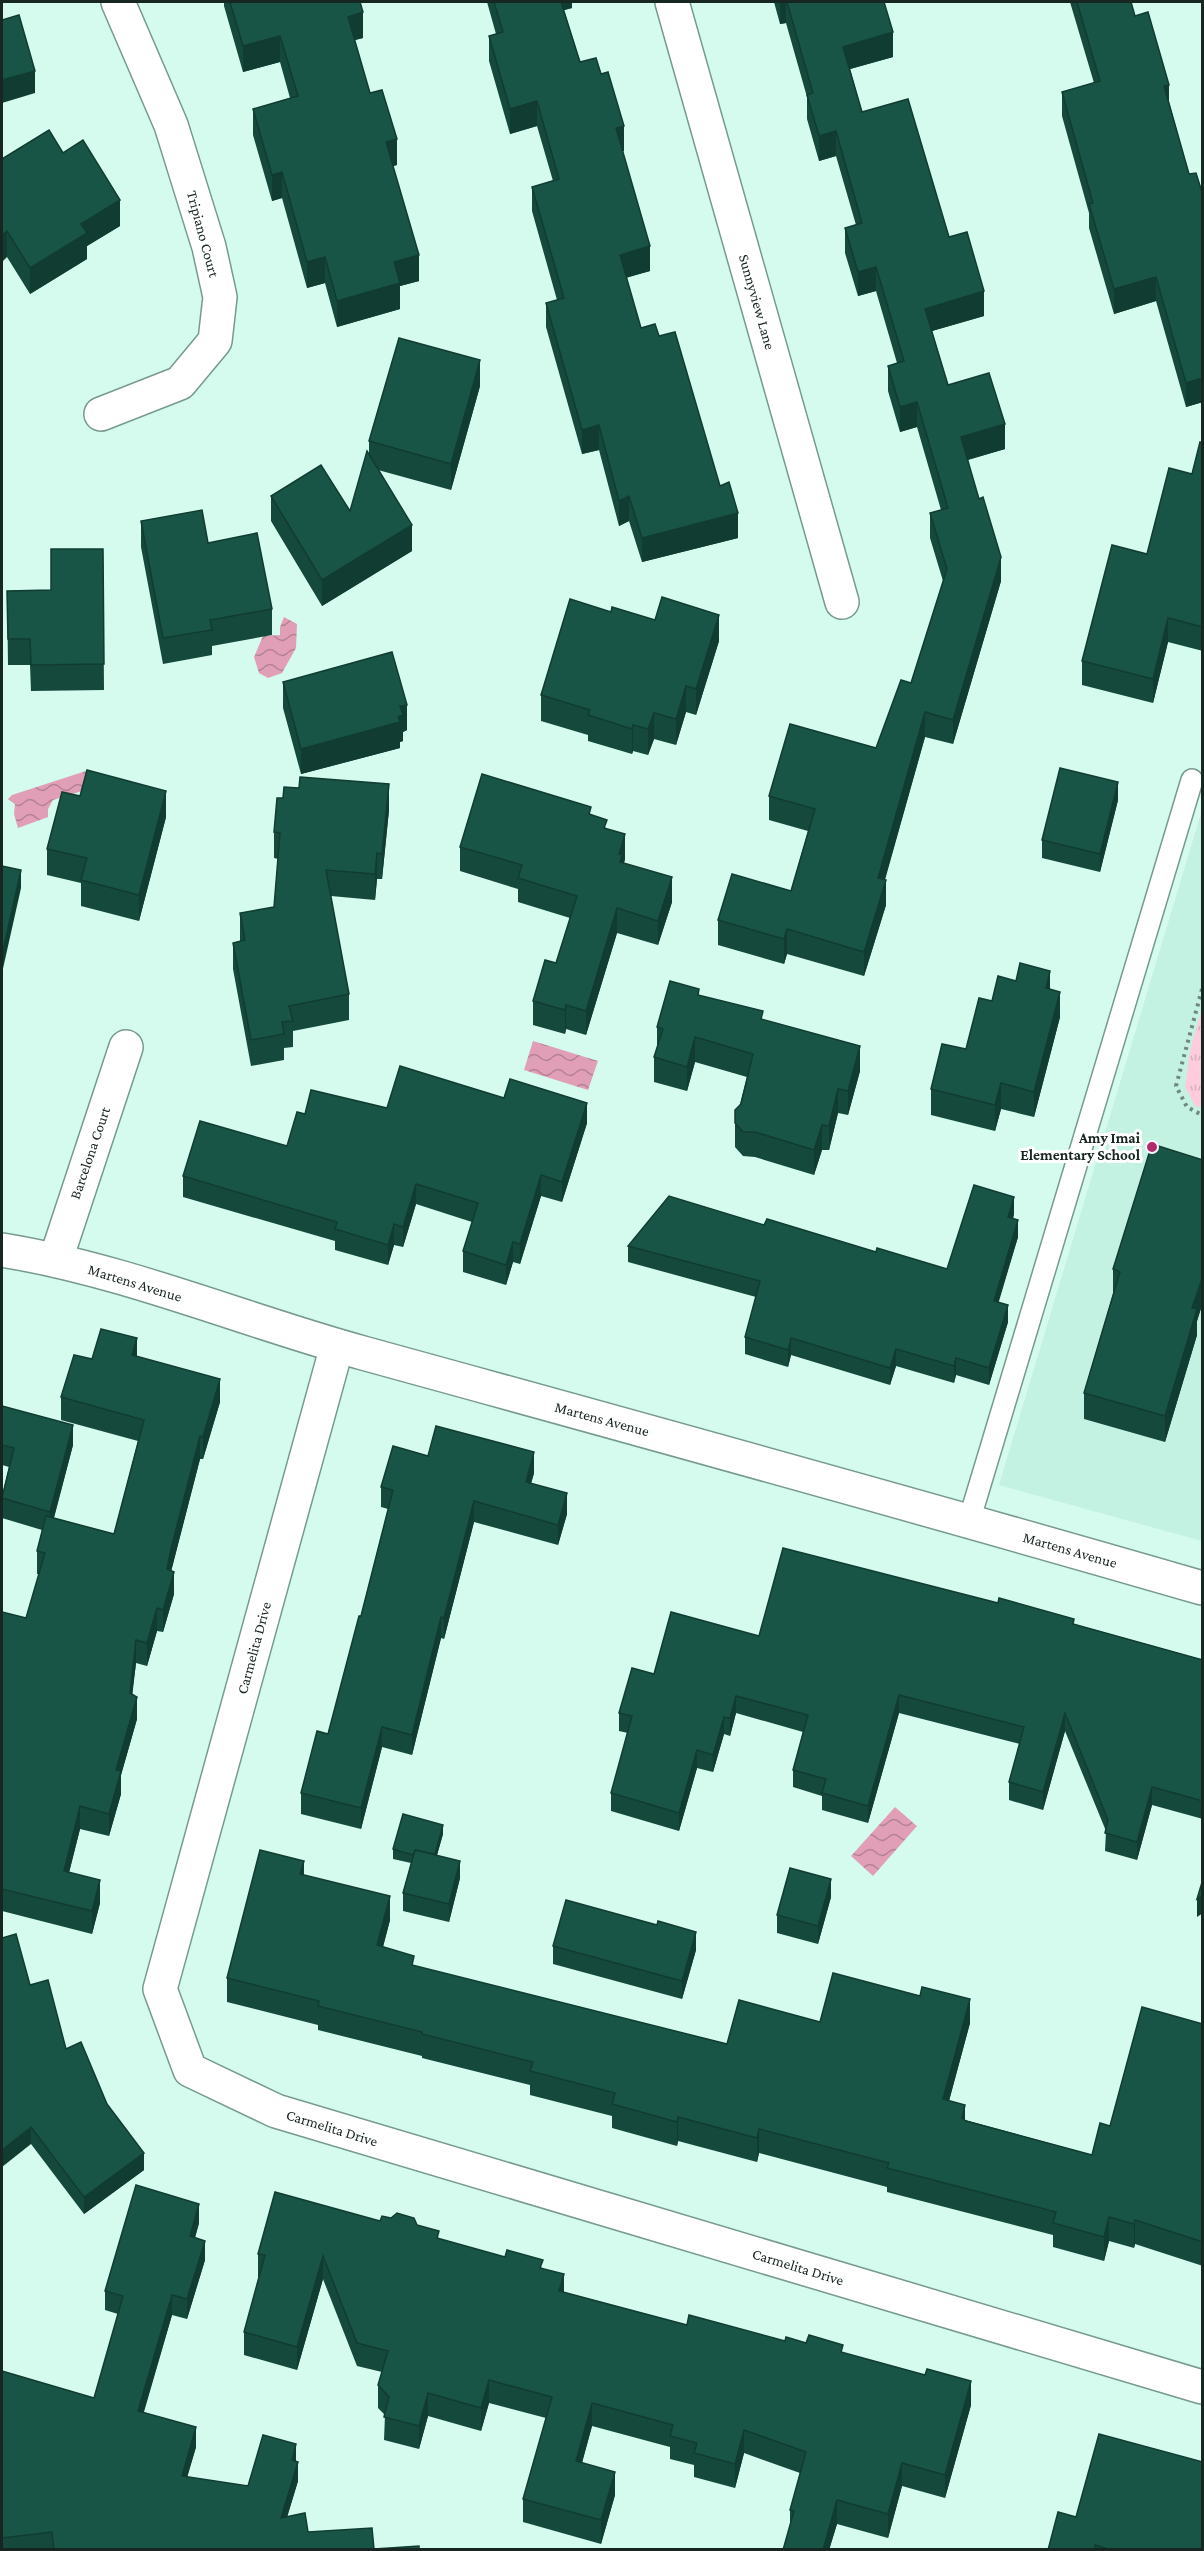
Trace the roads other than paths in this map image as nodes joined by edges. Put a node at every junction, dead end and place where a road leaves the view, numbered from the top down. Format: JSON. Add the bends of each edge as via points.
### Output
{"nodes":[{"id":1,"x":118,"y":2,"type":"edge"},
{"id":2,"x":672,"y":2,"type":"edge"},
{"id":3,"x":102,"y":414,"type":"dead end"},
{"id":4,"x":842,"y":602,"type":"dead end"},
{"id":5,"x":1192,"y":780,"type":"dead end"},
{"id":6,"x":126,"y":1047,"type":"dead end"},
{"id":7,"x":2,"y":1250,"type":"edge"},
{"id":8,"x":56,"y":1259,"type":"junction"},
{"id":9,"x":338,"y":1346,"type":"junction"},
{"id":10,"x":969,"y":1521,"type":"junction"},
{"id":11,"x":1203,"y":1588,"type":"edge"},
{"id":12,"x":1203,"y":2387,"type":"edge"}],
"edges":[{"from":1,"to":3,"type":"street","name":"Tripiano Court","via":[[171,125],[209,247],[220,297],[215,341],[180,383]]},
{"from":2,"to":4,"type":"street","name":"Sunnyview Lane"},
{"from":5,"to":10,"type":"lane"},
{"from":6,"to":8,"type":"street","name":"Barcelona Court"},
{"from":7,"to":8,"type":"street","name":"Martens Avenue"},
{"from":8,"to":9,"type":"street","name":"Martens Avenue"},
{"from":9,"to":10,"type":"street","name":"Martens Avenue"},
{"from":9,"to":12,"type":"street","name":"Carmelita Drive","via":[[160,1989],[189,2070],[276,2111]]},
{"from":10,"to":11,"type":"street","name":"Martens Avenue"}]}
